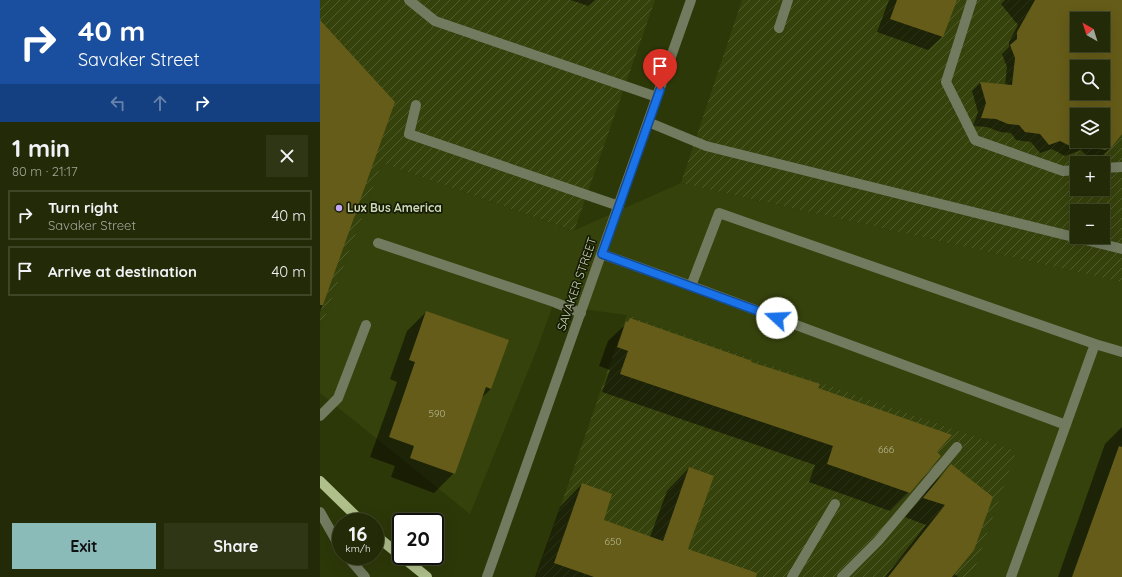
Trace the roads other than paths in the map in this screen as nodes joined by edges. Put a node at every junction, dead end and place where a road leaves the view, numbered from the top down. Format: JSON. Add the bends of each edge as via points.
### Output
{"nodes":[{"id":1,"x":409,"y":0,"type":"edge"},
{"id":2,"x":691,"y":0,"type":"edge"},
{"id":3,"x":788,"y":0,"type":"edge"},
{"id":4,"x":972,"y":0,"type":"edge"},
{"id":5,"x":779,"y":28,"type":"dead end"},
{"id":6,"x":657,"y":97,"type":"junction"},
{"id":7,"x":416,"y":105,"type":"dead end"},
{"id":8,"x":648,"y":122,"type":"junction"},
{"id":9,"x":1122,"y":167,"type":"edge"},
{"id":10,"x":1110,"y":168,"type":"edge"},
{"id":11,"x":1070,"y":170,"type":"edge"},
{"id":12,"x":619,"y":206,"type":"junction"},
{"id":13,"x":378,"y":243,"type":"dead end"},
{"id":14,"x":1122,"y":249,"type":"edge"},
{"id":15,"x":602,"y":254,"type":"junction"},
{"id":16,"x":691,"y":286,"type":"junction"},
{"id":17,"x":581,"y":313,"type":"junction"},
{"id":18,"x":366,"y":325,"type":"dead end"},
{"id":19,"x":1095,"y":344,"type":"junction"},
{"id":20,"x":1122,"y":352,"type":"edge"},
{"id":21,"x":320,"y":416,"type":"edge"},
{"id":22,"x":1066,"y":426,"type":"junction"},
{"id":23,"x":957,"y":447,"type":"dead end"},
{"id":24,"x":320,"y":481,"type":"edge"},
{"id":25,"x":835,"y":504,"type":"dead end"},
{"id":26,"x":320,"y":512,"type":"edge"},
{"id":27,"x":353,"y":513,"type":"edge"},
{"id":28,"x":332,"y":533,"type":"edge"},
{"id":29,"x":384,"y":542,"type":"edge"},
{"id":30,"x":355,"y":565,"type":"edge"},
{"id":31,"x":365,"y":577,"type":"edge"},
{"id":32,"x":427,"y":577,"type":"edge"},
{"id":33,"x":487,"y":577,"type":"edge"},
{"id":34,"x":792,"y":577,"type":"edge"},
{"id":35,"x":842,"y":577,"type":"edge"},
{"id":36,"x":1011,"y":577,"type":"edge"}],
"edges":[{"from":1,"to":6,"type":"street","via":[[435,21]]},
{"from":2,"to":6,"type":"street","name":"SAVAKER STREET"},
{"from":3,"to":5,"type":"street"},
{"from":4,"to":11,"type":"street","via":[[946,82],[974,140],[1063,171]]},
{"from":6,"to":8,"type":"street","name":"SAVAKER STREET"},
{"from":7,"to":12,"type":"street","via":[[409,134]]},
{"from":8,"to":12,"type":"street","name":"SAVAKER STREET"},
{"from":8,"to":14,"type":"street","via":[[706,146]]},
{"from":9,"to":10,"type":"street"},
{"from":12,"to":15,"type":"street","name":"SAVAKER STREET"},
{"from":13,"to":17,"type":"street"},
{"from":15,"to":16,"type":"street"},
{"from":15,"to":17,"type":"street","name":"SAVAKER STREET"},
{"from":16,"to":19,"type":"street","via":[[719,213]]},
{"from":16,"to":22,"type":"street"},
{"from":17,"to":33,"type":"street","name":"SAVAKER STREET"},
{"from":18,"to":21,"type":"street","via":[[338,398]]},
{"from":19,"to":20,"type":"street"},
{"from":19,"to":22,"type":"street"},
{"from":22,"to":36,"type":"street"},
{"from":23,"to":35,"type":"street","via":[[878,541]]},
{"from":24,"to":27,"type":"main road"},
{"from":25,"to":34,"type":"street"},
{"from":26,"to":28,"type":"street"},
{"from":29,"to":32,"type":"main road"},
{"from":30,"to":31,"type":"street"}]}
